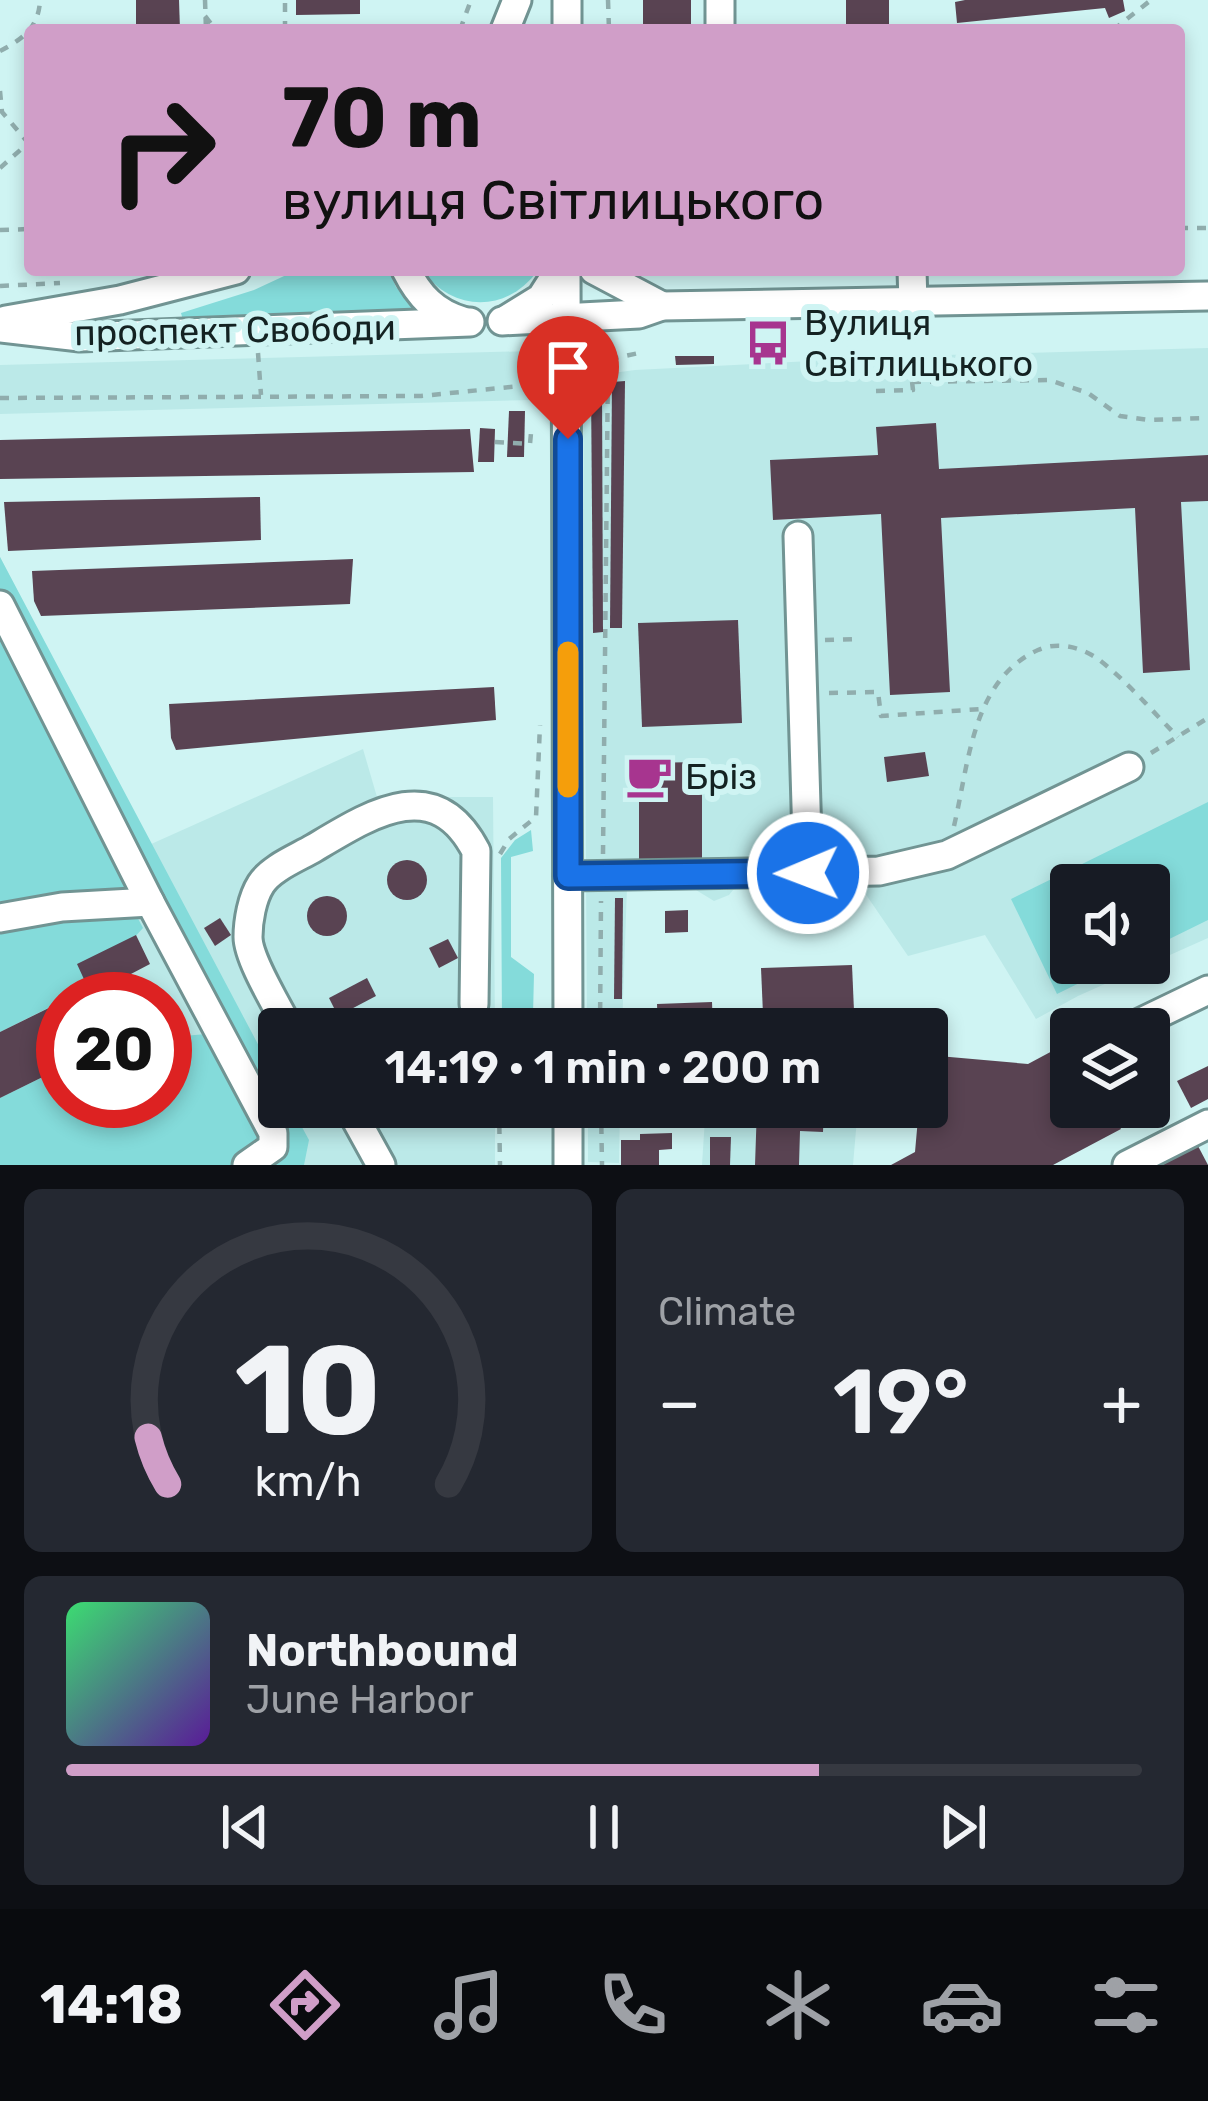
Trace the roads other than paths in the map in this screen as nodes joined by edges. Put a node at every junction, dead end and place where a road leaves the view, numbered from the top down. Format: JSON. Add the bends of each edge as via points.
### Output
{"nodes":[{"id":1,"x":213,"y":276,"type":"edge"},
{"id":2,"x":410,"y":276,"type":"edge"},
{"id":3,"x":558,"y":276,"type":"edge"},
{"id":4,"x":563,"y":276,"type":"edge"},
{"id":5,"x":605,"y":276,"type":"edge"},
{"id":6,"x":912,"y":276,"type":"edge"},
{"id":7,"x":1208,"y":296,"type":"edge"},
{"id":8,"x":914,"y":303,"type":"junction"},
{"id":9,"x":662,"y":306,"type":"junction"},
{"id":10,"x":568,"y":320,"type":"junction"},
{"id":11,"x":502,"y":321,"type":"junction"},
{"id":12,"x":470,"y":322,"type":"junction"},
{"id":13,"x":0,"y":325,"type":"edge"},
{"id":14,"x":798,"y":536,"type":"dead end"},
{"id":15,"x":0,"y":605,"type":"edge"},
{"id":16,"x":1129,"y":767,"type":"road end"},
{"id":17,"x":808,"y":873,"type":"junction"},
{"id":18,"x":568,"y":876,"type":"junction"},
{"id":19,"x":151,"y":902,"type":"junction"},
{"id":20,"x":0,"y":918,"type":"edge"},
{"id":21,"x":1208,"y":990,"type":"edge"},
{"id":22,"x":486,"y":1006,"type":"dead end"},
{"id":23,"x":279,"y":1008,"type":"edge"},
{"id":24,"x":568,"y":1008,"type":"edge"},
{"id":25,"x":1170,"y":1008,"type":"edge"},
{"id":26,"x":1208,"y":1124,"type":"edge"},
{"id":27,"x":361,"y":1128,"type":"edge"},
{"id":28,"x":568,"y":1128,"type":"edge"},
{"id":29,"x":247,"y":1165,"type":"edge"},
{"id":30,"x":381,"y":1165,"type":"edge"},
{"id":31,"x":568,"y":1165,"type":"edge"},
{"id":32,"x":1127,"y":1165,"type":"edge"}],
"edges":[{"from":1,"to":13,"type":"street","name":"проспект Свободи"},
{"from":2,"to":12,"type":"street","via":[[425,300]]},
{"from":3,"to":11,"type":"street","via":[[542,298]]},
{"from":4,"to":10,"type":"street"},
{"from":5,"to":9,"type":"street"},
{"from":6,"to":8,"type":"street"},
{"from":7,"to":8,"type":"street"},
{"from":8,"to":9,"type":"street"},
{"from":9,"to":10,"type":"street"},
{"from":10,"to":11,"type":"street"},
{"from":10,"to":18,"type":"street"},
{"from":11,"to":12,"type":"street","name":"проспект Свободи"},
{"from":12,"to":13,"type":"street","name":"проспект Свободи","via":[[80,337]]},
{"from":14,"to":17,"type":"street"},
{"from":15,"to":19,"type":"street"},
{"from":16,"to":17,"type":"street","via":[[947,854],[879,871]]},
{"from":17,"to":18,"type":"street"},
{"from":18,"to":24,"type":"street"},
{"from":19,"to":20,"type":"street"},
{"from":19,"to":29,"type":"street","via":[[273,1133],[273,1148]]},
{"from":21,"to":25,"type":"street"},
{"from":22,"to":23,"type":"street","via":[[476,851],[448,815],[399,806],[261,883],[247,942]]},
{"from":26,"to":32,"type":"street"},
{"from":27,"to":30,"type":"street"},
{"from":28,"to":31,"type":"street"}]}
